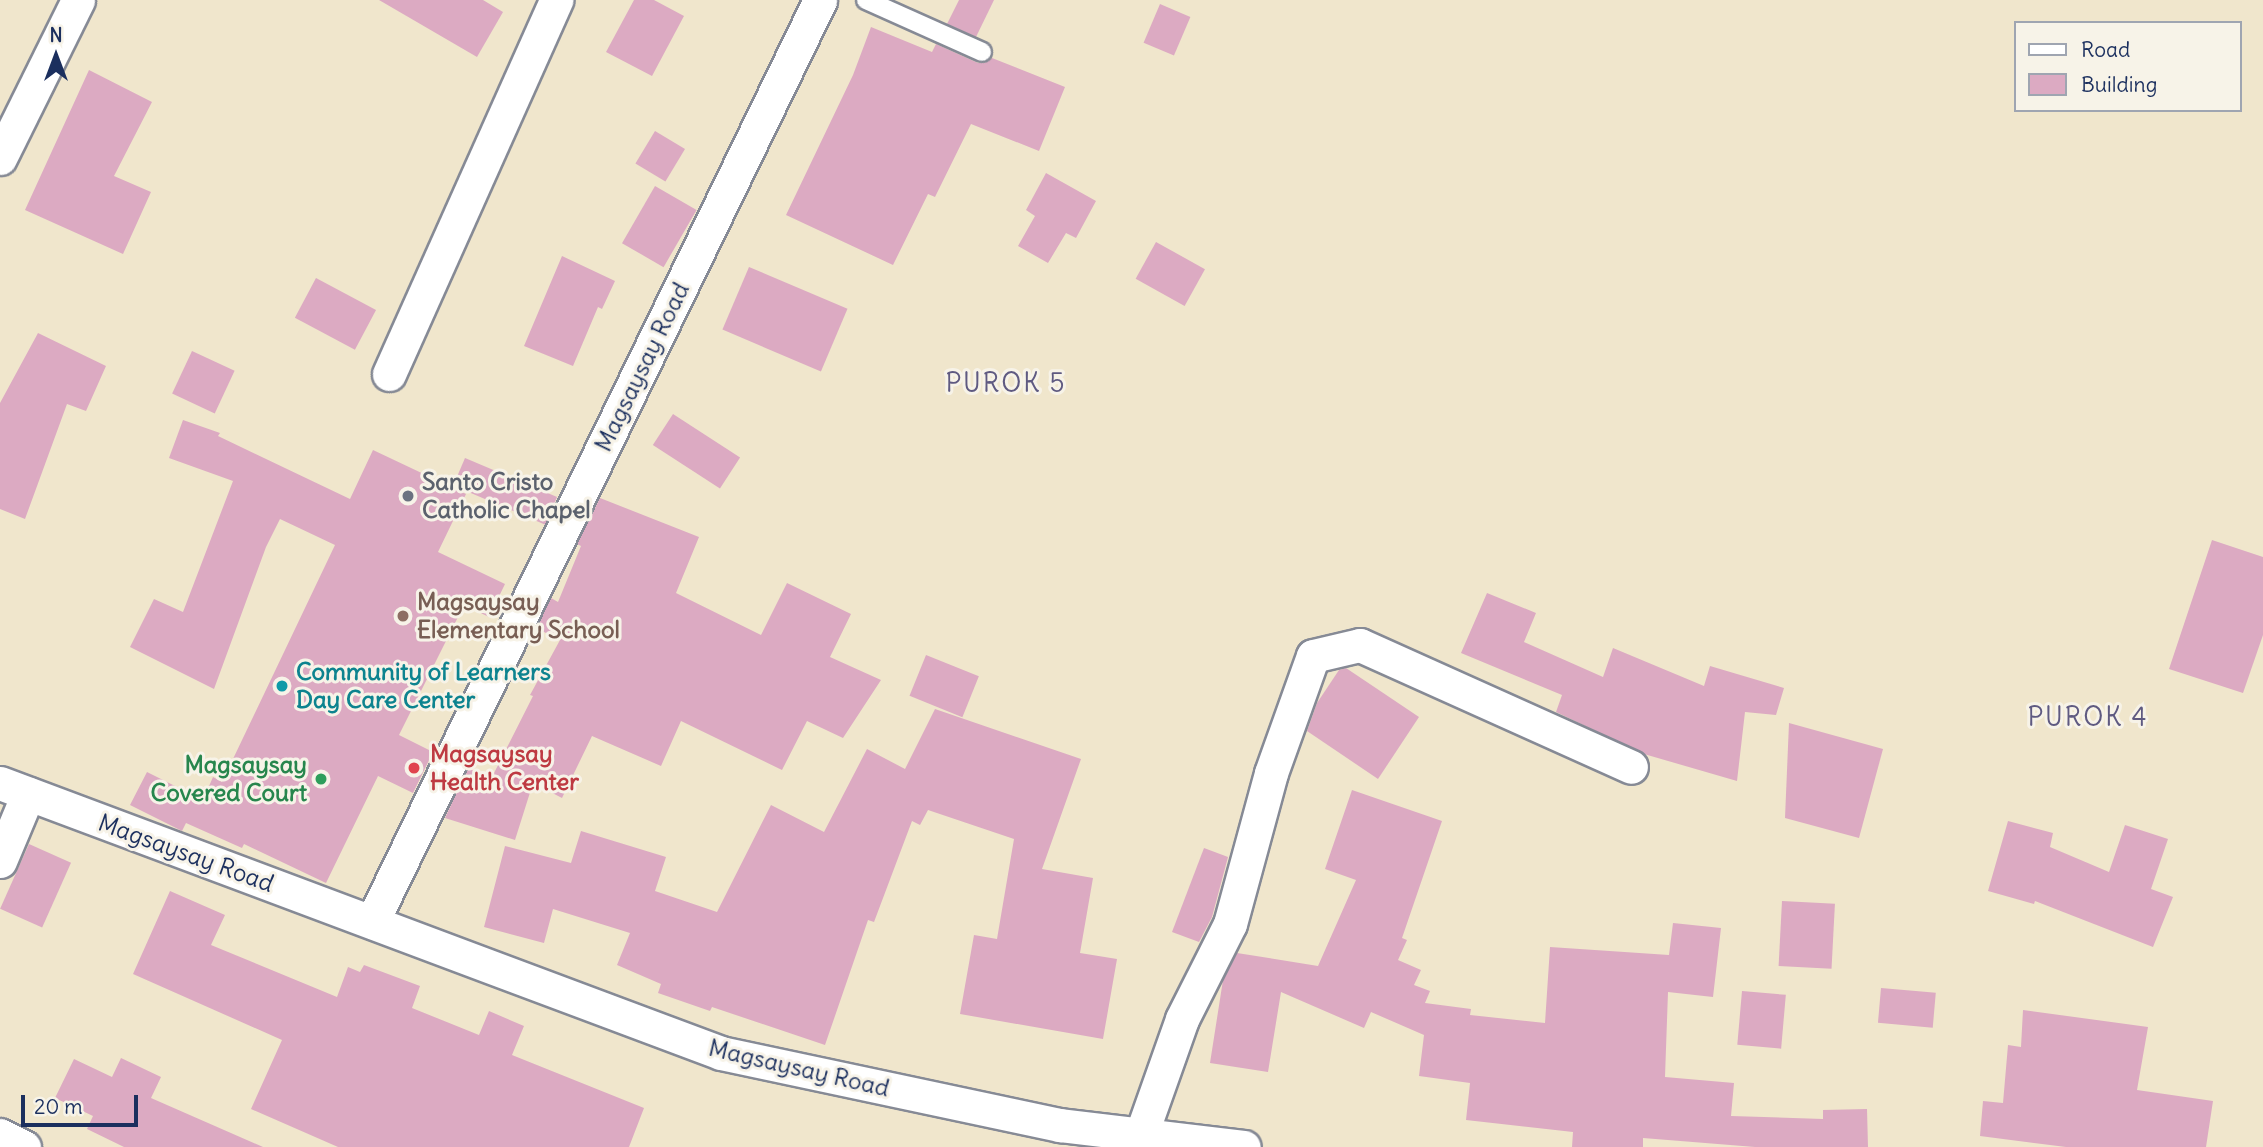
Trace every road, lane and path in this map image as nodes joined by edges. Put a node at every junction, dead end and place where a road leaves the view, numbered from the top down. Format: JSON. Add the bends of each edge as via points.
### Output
{"nodes":[{"id":1,"x":78,"y":0,"type":"edge"},
{"id":2,"x":556,"y":0,"type":"edge"},
{"id":3,"x":820,"y":0,"type":"edge"},
{"id":4,"x":866,"y":0,"type":"edge"},
{"id":5,"x":982,"y":52,"type":"dead end"},
{"id":6,"x":0,"y":158,"type":"edge"},
{"id":7,"x":389,"y":373,"type":"dead end"},
{"id":8,"x":1630,"y":767,"type":"dead end"},
{"id":9,"x":14,"y":789,"type":"edge"},
{"id":10,"x":0,"y":861,"type":"edge"},
{"id":11,"x":372,"y":922,"type":"junction"},
{"id":12,"x":0,"y":1135,"type":"edge"},
{"id":13,"x":1141,"y":1135,"type":"junction"},
{"id":14,"x":1058,"y":1136,"type":"edge"},
{"id":15,"x":24,"y":1147,"type":"edge"},
{"id":16,"x":1244,"y":1147,"type":"edge"}],
"edges":[{"from":1,"to":6,"type":"street"},
{"from":2,"to":7,"type":"street"},
{"from":3,"to":11,"type":"street","name":"Magsaysay Road"},
{"from":4,"to":5,"type":"lane"},
{"from":8,"to":13,"type":"street","via":[[1360,645],[1313,656],[1271,773],[1230,924],[1182,1019]]},
{"from":9,"to":10,"type":"street"},
{"from":9,"to":11,"type":"street","name":"Magsaysay Road"},
{"from":11,"to":14,"type":"street","name":"Magsaysay Road","via":[[722,1053]]},
{"from":12,"to":15,"type":"street"},
{"from":13,"to":14,"type":"street","name":"Magsaysay Road"},
{"from":13,"to":16,"type":"street","name":"Magsaysay Road"}]}
